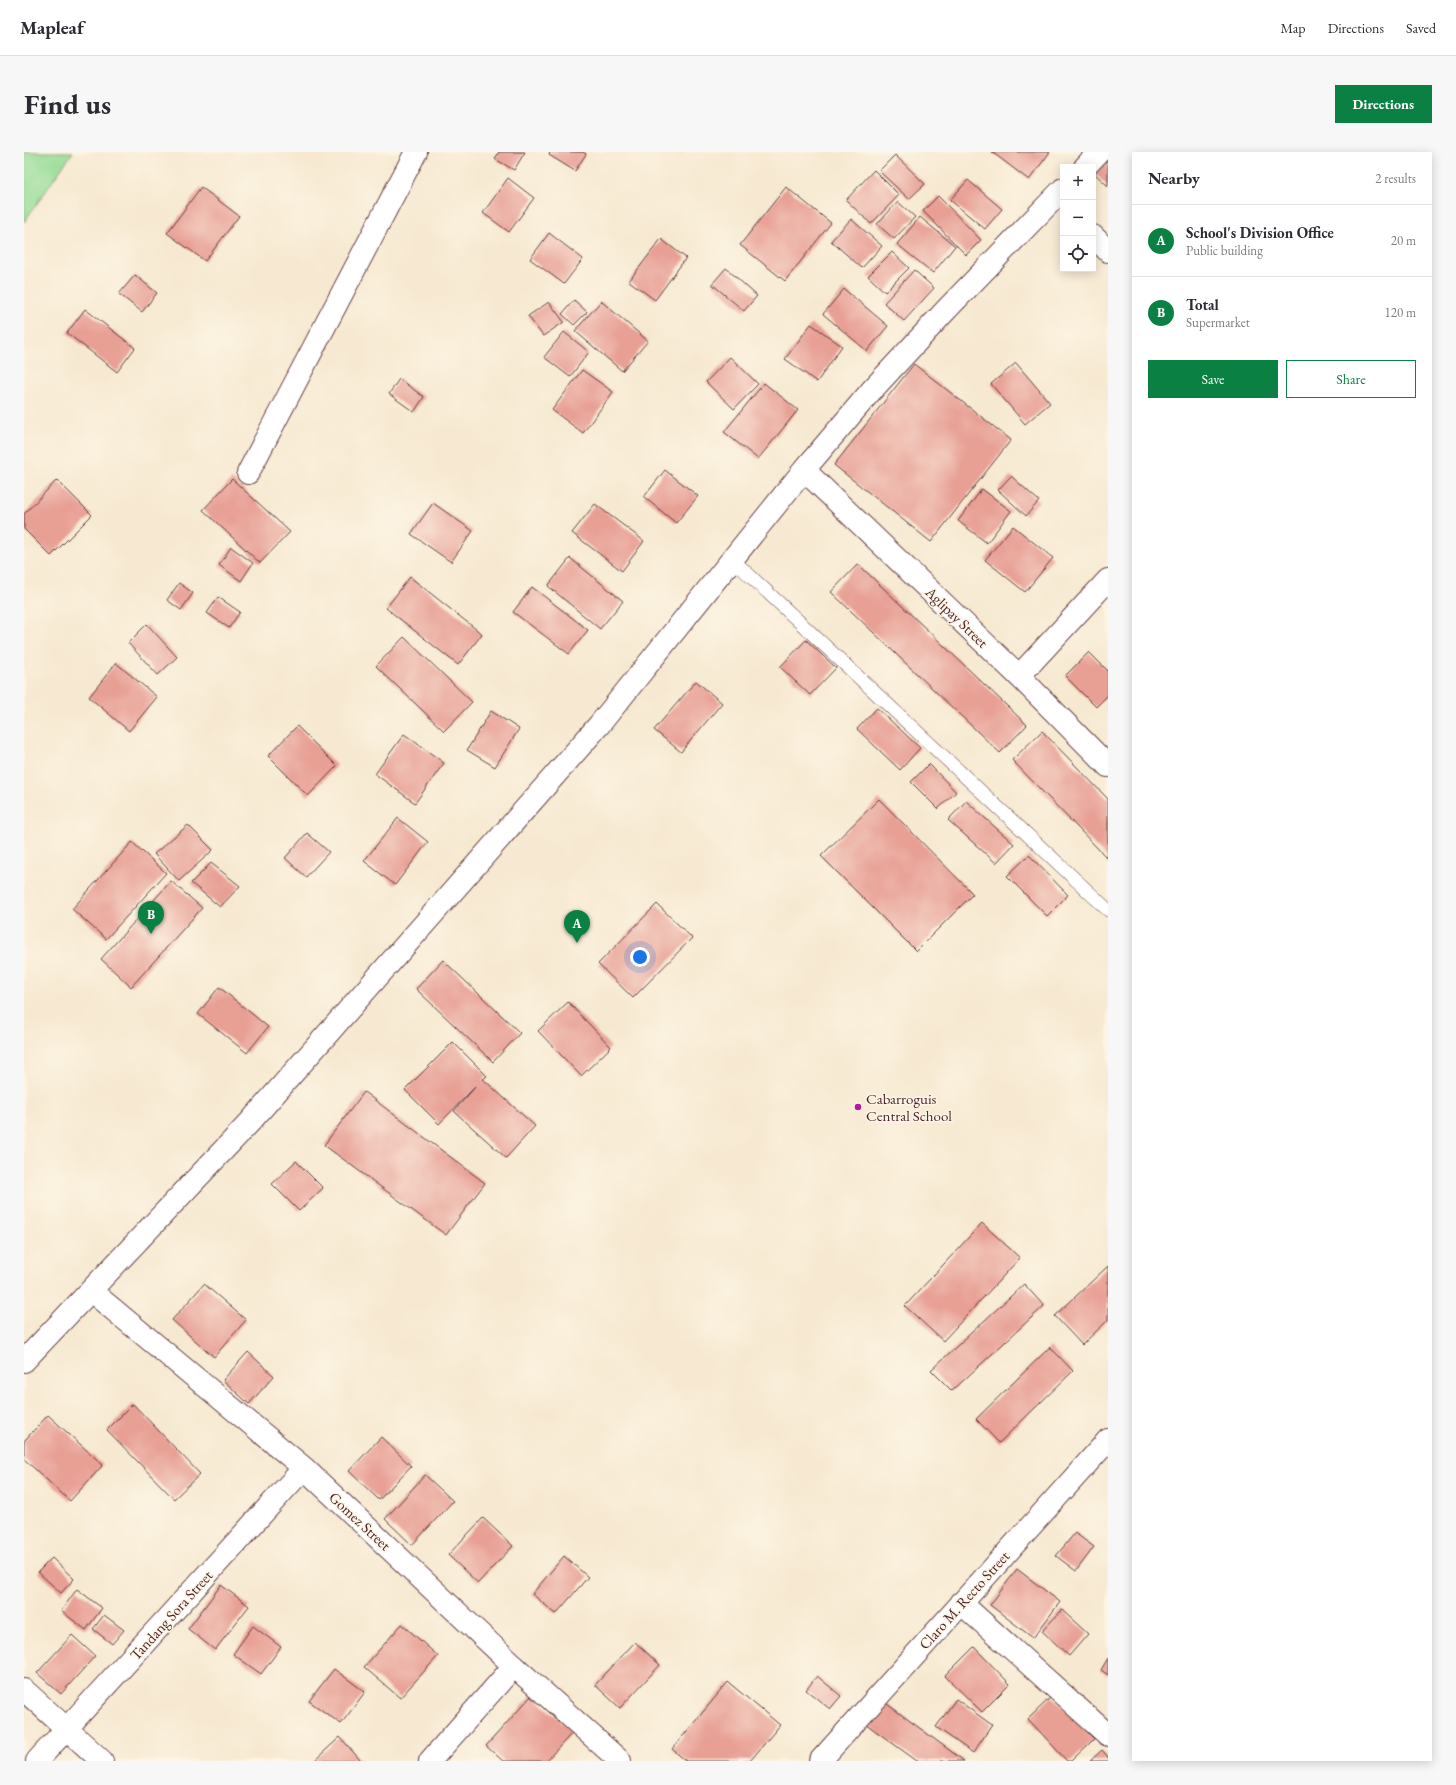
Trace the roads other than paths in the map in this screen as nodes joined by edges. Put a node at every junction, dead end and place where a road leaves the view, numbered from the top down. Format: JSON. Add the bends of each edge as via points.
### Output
{"nodes":[{"id":1,"x":416,"y":152,"type":"edge"},
{"id":2,"x":1099,"y":152,"type":"edge"},
{"id":3,"x":1088,"y":164,"type":"edge"},
{"id":4,"x":1060,"y":197,"type":"edge"},
{"id":5,"x":1096,"y":239,"type":"edge"},
{"id":6,"x":1108,"y":251,"type":"edge"},
{"id":7,"x":804,"y":470,"type":"junction"},
{"id":8,"x":248,"y":473,"type":"dead end"},
{"id":9,"x":732,"y":558,"type":"junction"},
{"id":10,"x":1108,"y":580,"type":"edge"},
{"id":11,"x":1019,"y":676,"type":"junction"},
{"id":12,"x":1108,"y":766,"type":"edge"},
{"id":13,"x":1108,"y":910,"type":"edge"},
{"id":14,"x":91,"y":1291,"type":"junction"},
{"id":15,"x":24,"y":1361,"type":"edge"},
{"id":16,"x":1108,"y":1440,"type":"edge"},
{"id":17,"x":304,"y":1468,"type":"junction"},
{"id":18,"x":961,"y":1603,"type":"junction"},
{"id":19,"x":514,"y":1666,"type":"junction"},
{"id":20,"x":24,"y":1690,"type":"edge"},
{"id":21,"x":67,"y":1730,"type":"junction"},
{"id":22,"x":1108,"y":1735,"type":"edge"},
{"id":23,"x":37,"y":1761,"type":"edge"},
{"id":24,"x":102,"y":1761,"type":"edge"},
{"id":25,"x":430,"y":1761,"type":"edge"},
{"id":26,"x":620,"y":1761,"type":"edge"},
{"id":27,"x":820,"y":1761,"type":"edge"}],
"edges":[{"from":1,"to":8,"type":"street"},
{"from":2,"to":3,"type":"street"},
{"from":4,"to":7,"type":"street","via":[[946,310],[871,391]]},
{"from":5,"to":6,"type":"street"},
{"from":7,"to":9,"type":"street"},
{"from":7,"to":11,"type":"street","name":"Aglipay Street"},
{"from":9,"to":13,"type":"lane"},
{"from":9,"to":14,"type":"street","via":[[599,725],[250,1122]]},
{"from":10,"to":11,"type":"street"},
{"from":11,"to":12,"type":"street","name":"Aglipay Street"},
{"from":14,"to":15,"type":"street"},
{"from":14,"to":17,"type":"street","name":"Gomez Street"},
{"from":16,"to":18,"type":"street","name":"Claro M. Recto Street"},
{"from":17,"to":19,"type":"street","name":"Gomez Street"},
{"from":17,"to":21,"type":"street","name":"Tandang Sora Street"},
{"from":18,"to":22,"type":"street"},
{"from":18,"to":27,"type":"street","name":"Claro M. Recto Street"},
{"from":19,"to":25,"type":"street"},
{"from":19,"to":26,"type":"street","name":"Gomez Street"},
{"from":20,"to":21,"type":"street"},
{"from":21,"to":23,"type":"street","name":"Tandang Sora Street"},
{"from":21,"to":24,"type":"street"}]}
